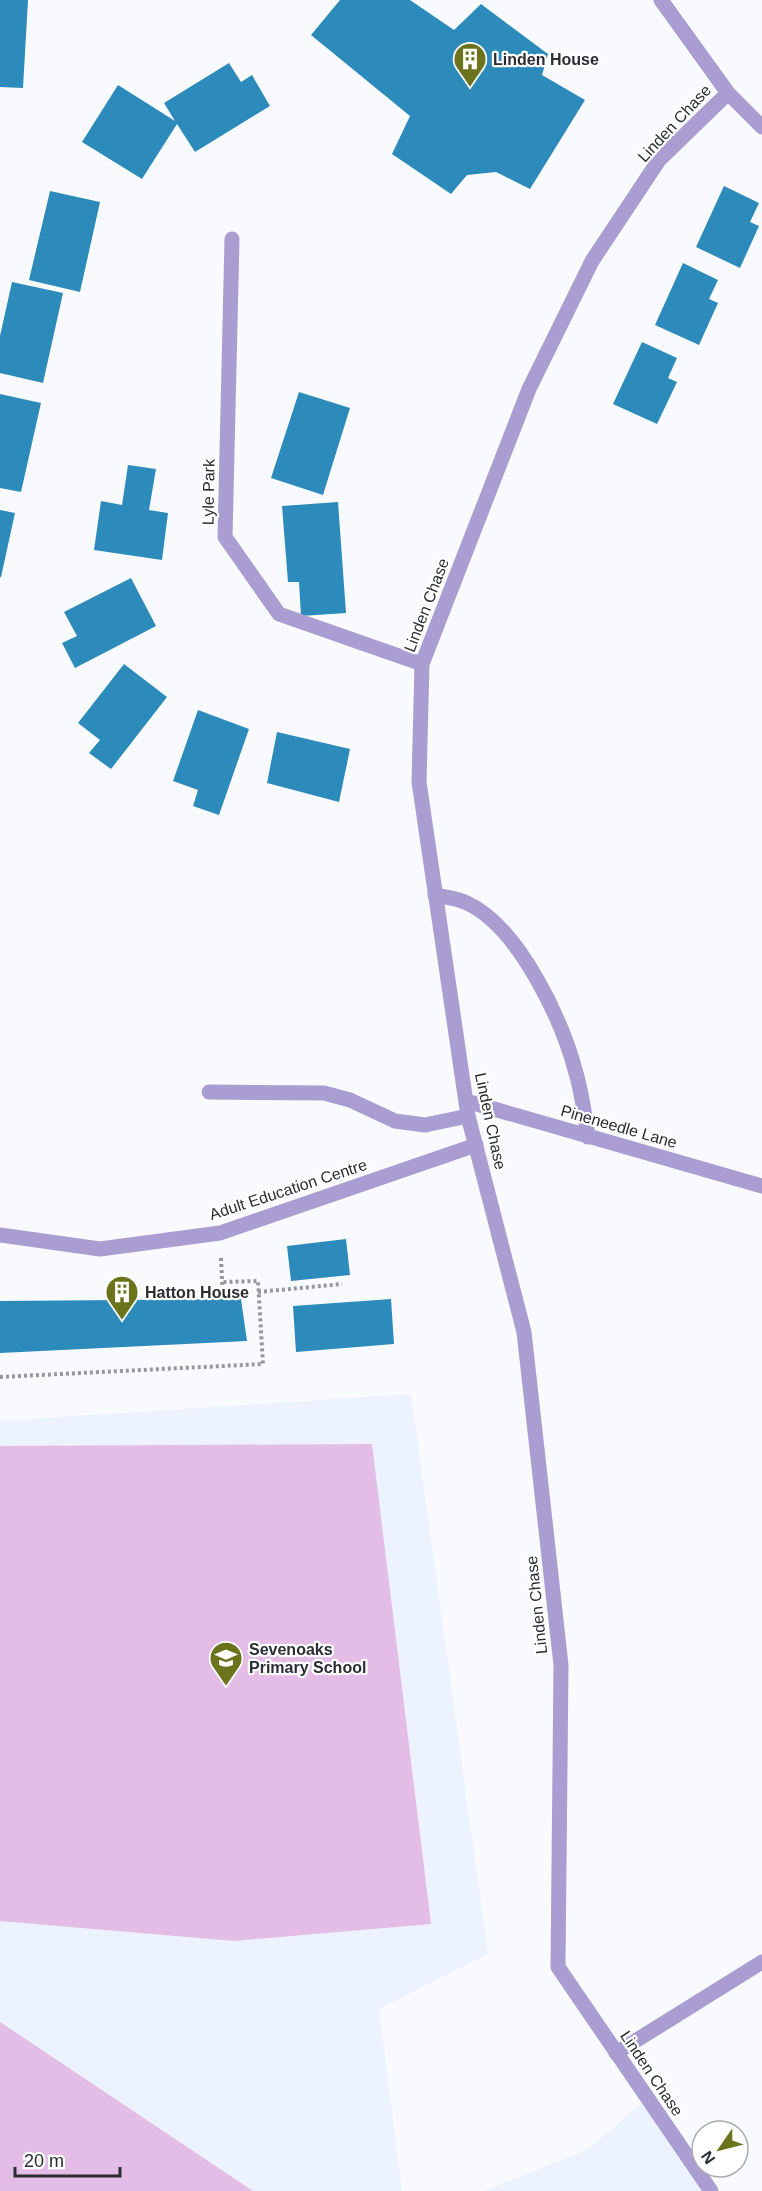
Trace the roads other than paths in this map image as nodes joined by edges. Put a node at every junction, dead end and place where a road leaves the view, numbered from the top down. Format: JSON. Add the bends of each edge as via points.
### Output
{"nodes":[{"id":1,"x":661,"y":0,"type":"edge"},
{"id":2,"x":728,"y":93,"type":"junction"},
{"id":3,"x":762,"y":127,"type":"edge"},
{"id":4,"x":232,"y":239,"type":"dead end"},
{"id":5,"x":422,"y":664,"type":"junction"},
{"id":6,"x":435,"y":895,"type":"junction"},
{"id":7,"x":209,"y":1092,"type":"dead end"},
{"id":8,"x":467,"y":1108,"type":"junction"},
{"id":9,"x":588,"y":1137,"type":"junction"},
{"id":10,"x":476,"y":1145,"type":"junction"},
{"id":11,"x":762,"y":1186,"type":"edge"},
{"id":12,"x":0,"y":1235,"type":"edge"},
{"id":13,"x":762,"y":1962,"type":"edge"},
{"id":14,"x":616,"y":2053,"type":"junction"},
{"id":15,"x":711,"y":2191,"type":"edge"}],
"edges":[{"from":1,"to":2,"type":"street"},
{"from":2,"to":3,"type":"street"},
{"from":2,"to":5,"type":"street","name":"Linden Chase","via":[[659,160],[592,261],[529,389]]},
{"from":4,"to":5,"type":"street","name":"Lyle Park","via":[[225,537],[279,614]]},
{"from":5,"to":6,"type":"street","name":"Linden Chase","via":[[419,782]]},
{"from":6,"to":8,"type":"street","name":"Linden Chase"},
{"from":6,"to":9,"type":"street","via":[[466,902],[492,919],[517,946],[558,1022],[576,1072]]},
{"from":7,"to":8,"type":"street","via":[[324,1093],[350,1100],[395,1121],[425,1125]]},
{"from":8,"to":9,"type":"street","name":"Pineneedle Lane"},
{"from":8,"to":10,"type":"street","name":"Linden Chase"},
{"from":9,"to":11,"type":"street","name":"Pineneedle Lane"},
{"from":10,"to":12,"type":"street","name":"Adult Education Centre","via":[[220,1233],[99,1249]]},
{"from":10,"to":14,"type":"street","name":"Linden Chase","via":[[524,1332],[561,1665],[558,1967]]},
{"from":13,"to":14,"type":"street"},
{"from":14,"to":15,"type":"street","name":"Linden Chase"}]}
